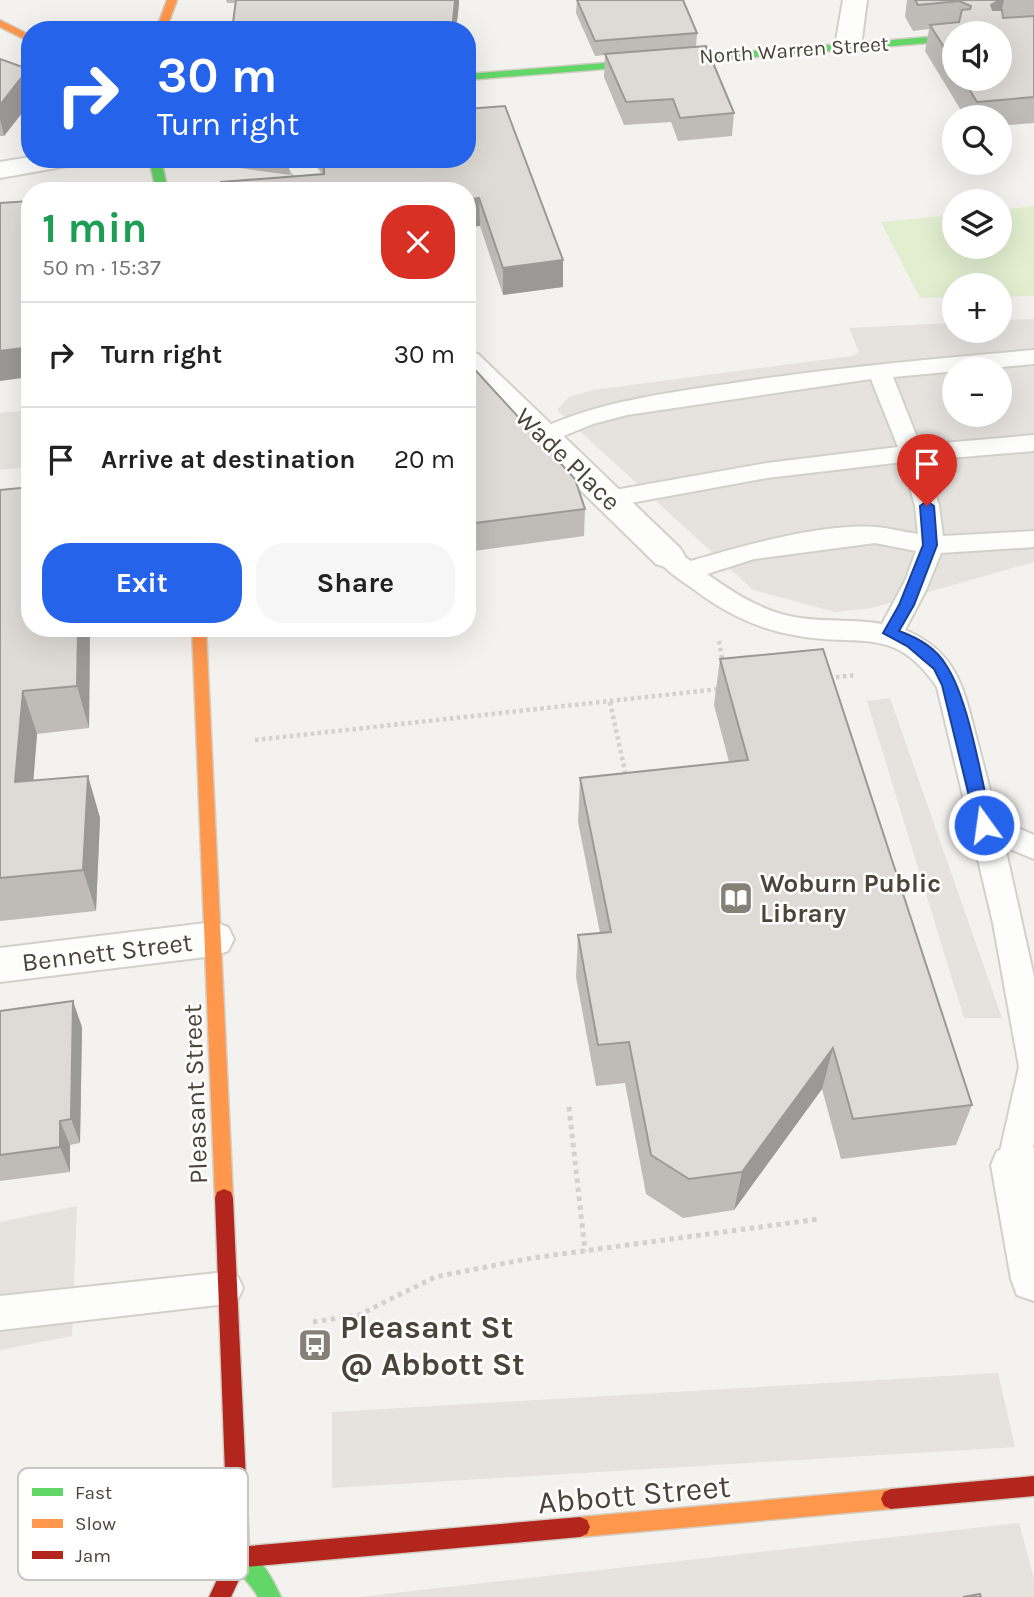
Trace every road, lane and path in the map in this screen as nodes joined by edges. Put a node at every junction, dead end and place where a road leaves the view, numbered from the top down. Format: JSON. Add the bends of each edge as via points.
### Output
{"nodes":[{"id":1,"x":172,"y":0,"type":"edge"},
{"id":2,"x":855,"y":0,"type":"edge"},
{"id":3,"x":164,"y":21,"type":"edge"},
{"id":4,"x":0,"y":23,"type":"edge"},
{"id":5,"x":21,"y":34,"type":"edge"},
{"id":6,"x":942,"y":39,"type":"edge"},
{"id":7,"x":848,"y":46,"type":"junction"},
{"id":8,"x":476,"y":76,"type":"edge"},
{"id":9,"x":21,"y":166,"type":"edge"},
{"id":10,"x":302,"y":168,"type":"edge"},
{"id":11,"x":0,"y":170,"type":"edge"},
{"id":12,"x":314,"y":182,"type":"edge"},
{"id":13,"x":1034,"y":357,"type":"edge"},
{"id":14,"x":476,"y":370,"type":"edge"},
{"id":15,"x":879,"y":371,"type":"junction"},
{"id":16,"x":544,"y":436,"type":"junction"},
{"id":17,"x":1034,"y":443,"type":"edge"},
{"id":18,"x":909,"y":453,"type":"junction"},
{"id":19,"x":609,"y":499,"type":"junction"},
{"id":20,"x":1034,"y":539,"type":"edge"},
{"id":21,"x":930,"y":545,"type":"junction"},
{"id":22,"x":677,"y":564,"type":"junction"},
{"id":23,"x":890,"y":633,"type":"junction"},
{"id":24,"x":199,"y":637,"type":"edge"},
{"id":25,"x":940,"y":666,"type":"junction"},
{"id":26,"x":817,"y":679,"type":"edge"},
{"id":27,"x":727,"y":689,"type":"edge"},
{"id":28,"x":610,"y":702,"type":"junction"},
{"id":29,"x":205,"y":746,"type":"junction"},
{"id":30,"x":627,"y":778,"type":"edge"},
{"id":31,"x":984,"y":825,"type":"junction"},
{"id":32,"x":1034,"y":848,"type":"edge"},
{"id":33,"x":214,"y":939,"type":"junction"},
{"id":34,"x":0,"y":965,"type":"edge"},
{"id":35,"x":1029,"y":993,"type":"edge"},
{"id":36,"x":1034,"y":1068,"type":"edge"},
{"id":37,"x":569,"y":1107,"type":"dead end"},
{"id":38,"x":1024,"y":1166,"type":"edge"},
{"id":39,"x":819,"y":1219,"type":"dead end"},
{"id":40,"x":585,"y":1251,"type":"junction"},
{"id":41,"x":1034,"y":1279,"type":"edge"},
{"id":42,"x":226,"y":1288,"type":"junction"},
{"id":43,"x":0,"y":1313,"type":"edge"},
{"id":44,"x":313,"y":1322,"type":"dead end"},
{"id":45,"x":235,"y":1468,"type":"edge"},
{"id":46,"x":1034,"y":1486,"type":"edge"},
{"id":47,"x":248,"y":1556,"type":"edge"},
{"id":48,"x":248,"y":1566,"type":"edge"},
{"id":49,"x":228,"y":1580,"type":"edge"},
{"id":50,"x":220,"y":1597,"type":"edge"},
{"id":51,"x":270,"y":1597,"type":"edge"}],
"edges":[{"from":1,"to":3,"type":"street"},
{"from":2,"to":7,"type":"street"},
{"from":4,"to":5,"type":"street"},
{"from":6,"to":7,"type":"street","name":"North Warren Street"},
{"from":7,"to":8,"type":"street","name":"North Warren Street"},
{"from":9,"to":11,"type":"street"},
{"from":10,"to":12,"type":"street"},
{"from":13,"to":15,"type":"lane"},
{"from":14,"to":16,"type":"street","name":"Wade Place"},
{"from":15,"to":16,"type":"lane","via":[[631,406],[578,419]]},
{"from":15,"to":18,"type":"lane"},
{"from":16,"to":19,"type":"street","name":"Wade Place"},
{"from":17,"to":18,"type":"lane"},
{"from":18,"to":19,"type":"lane"},
{"from":18,"to":21,"type":"lane","via":[[927,506]]},
{"from":19,"to":22,"type":"street","name":"Wade Place"},
{"from":20,"to":21,"type":"lane"},
{"from":21,"to":22,"type":"lane","via":[[874,535]]},
{"from":21,"to":23,"type":"lane"},
{"from":22,"to":23,"type":"lane","via":[[727,603],[774,621],[812,631]]},
{"from":23,"to":25,"type":"lane","via":[[913,642]]},
{"from":24,"to":29,"type":"street","name":"Pleasant Street"},
{"from":25,"to":26,"type":"path"},
{"from":25,"to":31,"type":"lane","via":[[950,685]]},
{"from":27,"to":28,"type":"path"},
{"from":28,"to":29,"type":"path"},
{"from":28,"to":30,"type":"path"},
{"from":29,"to":33,"type":"street","name":"Pleasant Street"},
{"from":31,"to":32,"type":"lane"},
{"from":31,"to":35,"type":"lane"},
{"from":33,"to":34,"type":"street","name":"Bennett Street"},
{"from":33,"to":42,"type":"street","name":"Pleasant Street"},
{"from":35,"to":36,"type":"lane"},
{"from":36,"to":38,"type":"lane"},
{"from":37,"to":40,"type":"path"},
{"from":38,"to":41,"type":"street"},
{"from":39,"to":40,"type":"path"},
{"from":40,"to":44,"type":"path","via":[[435,1276],[359,1315]]},
{"from":42,"to":43,"type":"lane"},
{"from":42,"to":45,"type":"street","name":"Pleasant Street"},
{"from":46,"to":47,"type":"street","name":"Abbott Street"},
{"from":48,"to":51,"type":"street"},
{"from":49,"to":50,"type":"street","name":"Pleasant Street"}]}
